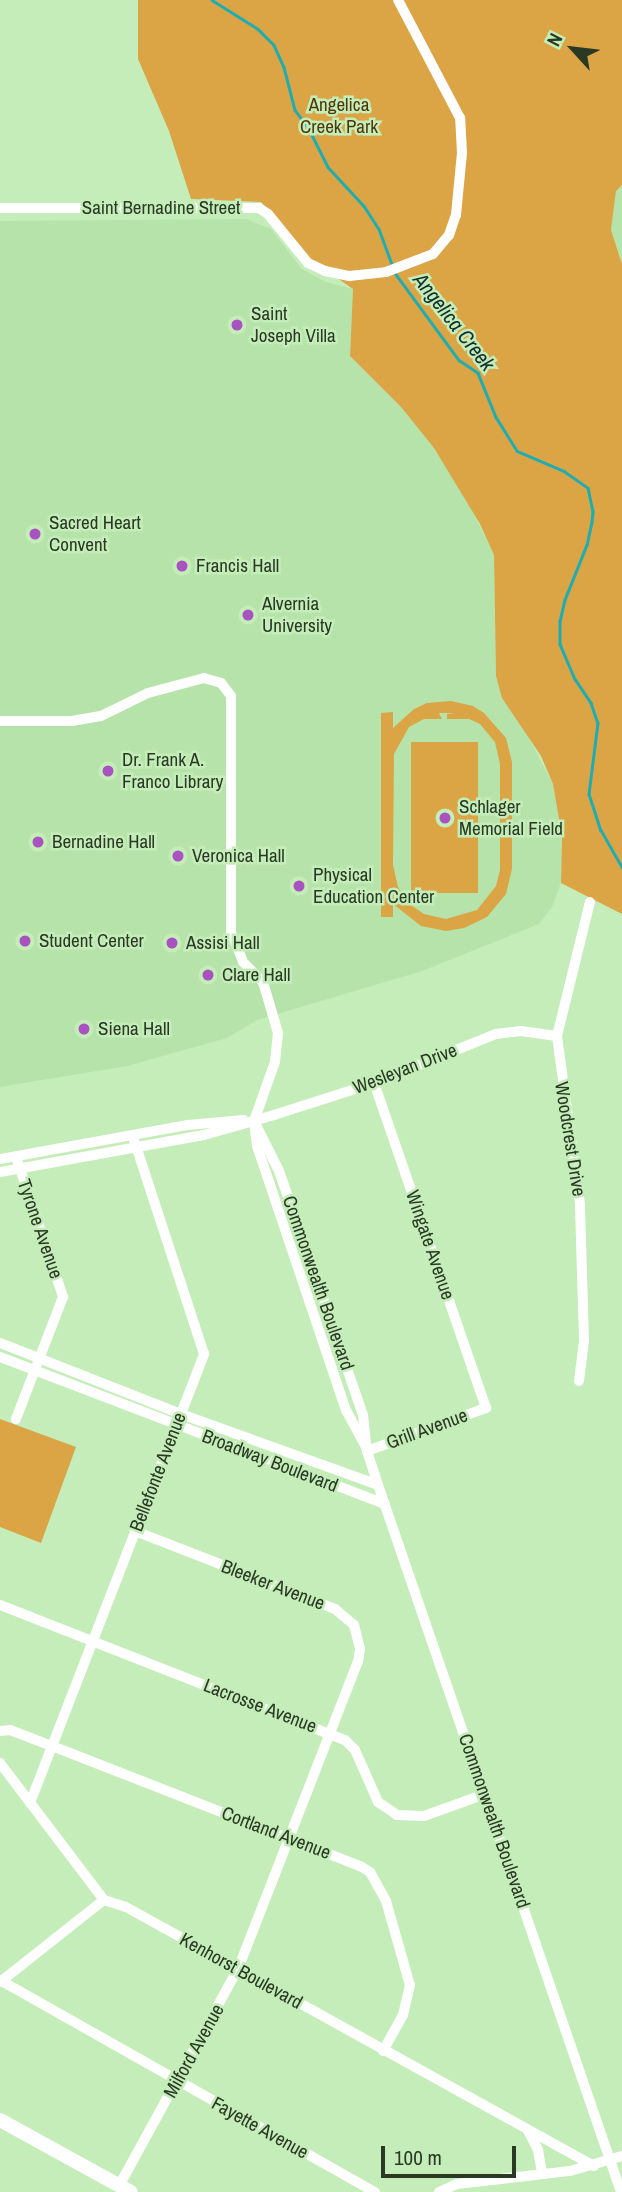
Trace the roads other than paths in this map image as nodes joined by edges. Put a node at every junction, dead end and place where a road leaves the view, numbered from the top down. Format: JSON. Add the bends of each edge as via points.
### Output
{"nodes":[{"id":1,"x":398,"y":0,"type":"edge"},
{"id":2,"x":0,"y":208,"type":"edge"},
{"id":3,"x":0,"y":721,"type":"edge"},
{"id":4,"x":590,"y":902,"type":"dead end"},
{"id":5,"x":557,"y":1036,"type":"junction"},
{"id":6,"x":374,"y":1083,"type":"junction"},
{"id":7,"x":254,"y":1121,"type":"junction"},
{"id":8,"x":135,"y":1142,"type":"junction"},
{"id":9,"x":16,"y":1157,"type":"junction"},
{"id":10,"x":0,"y":1158,"type":"edge"},
{"id":11,"x":19,"y":1168,"type":"junction"},
{"id":12,"x":0,"y":1172,"type":"edge"},
{"id":13,"x":0,"y":1343,"type":"edge"},
{"id":14,"x":0,"y":1357,"type":"edge"},
{"id":15,"x":40,"y":1358,"type":"junction"},
{"id":16,"x":35,"y":1371,"type":"junction"},
{"id":17,"x":579,"y":1381,"type":"dead end"},
{"id":18,"x":486,"y":1408,"type":"joint"},
{"id":19,"x":181,"y":1414,"type":"junction"},
{"id":20,"x":16,"y":1419,"type":"dead end"},
{"id":21,"x":176,"y":1426,"type":"junction"},
{"id":22,"x":367,"y":1451,"type":"junction"},
{"id":23,"x":378,"y":1485,"type":"junction"},
{"id":24,"x":384,"y":1504,"type":"junction"},
{"id":25,"x":135,"y":1531,"type":"junction"},
{"id":26,"x":0,"y":1605,"type":"edge"},
{"id":27,"x":92,"y":1643,"type":"junction"},
{"id":28,"x":351,"y":1678,"type":"joint"},
{"id":29,"x":0,"y":1731,"type":"edge"},
{"id":30,"x":329,"y":1732,"type":"junction"},
{"id":31,"x":52,"y":1746,"type":"junction"},
{"id":32,"x":0,"y":1763,"type":"edge"},
{"id":33,"x":485,"y":1794,"type":"junction"},
{"id":34,"x":30,"y":1803,"type":"junction"},
{"id":35,"x":289,"y":1838,"type":"junction"},
{"id":36,"x":104,"y":1900,"type":"junction"},
{"id":37,"x":238,"y":1969,"type":"junction"},
{"id":38,"x":0,"y":1981,"type":"edge"},
{"id":39,"x":383,"y":2051,"type":"junction"},
{"id":40,"x":177,"y":2082,"type":"junction"},
{"id":41,"x":0,"y":2120,"type":"edge"},
{"id":42,"x":527,"y":2129,"type":"junction"},
{"id":43,"x":622,"y":2156,"type":"edge"},
{"id":44,"x":610,"y":2161,"type":"junction"},
{"id":45,"x":594,"y":2166,"type":"junction"},
{"id":46,"x":542,"y":2173,"type":"junction"},
{"id":47,"x":125,"y":2189,"type":"edge"},
{"id":48,"x":374,"y":2192,"type":"edge"},
{"id":49,"x":439,"y":2192,"type":"edge"},
{"id":50,"x":621,"y":2192,"type":"edge"}],
"edges":[{"from":1,"to":2,"type":"street","name":"Saint Bernadine Street","via":[[460,118],[456,215],[449,235],[433,254],[386,272],[349,276],[315,268],[298,255],[259,208]]},
{"from":3,"to":7,"type":"street","via":[[101,716],[148,693],[204,678],[228,689],[233,703],[231,932],[243,962],[263,982],[278,1034],[275,1062]]},
{"from":4,"to":5,"type":"street","name":"Woodcrest Drive"},
{"from":5,"to":6,"type":"street","name":"Wesleyan Drive","via":[[521,1031],[496,1034]]},
{"from":5,"to":17,"type":"street","name":"Woodcrest Drive","via":[[580,1204],[584,1341]]},
{"from":6,"to":7,"type":"street","name":"Wesleyan Drive"},
{"from":6,"to":18,"type":"street","name":"Wingate Avenue"},
{"from":7,"to":8,"type":"street","via":[[225,1119]]},
{"from":7,"to":22,"type":"street","name":"Commonwealth Boulevard","via":[[269,1146],[320,1289],[363,1415]]},
{"from":8,"to":9,"type":"street"},
{"from":8,"to":11,"type":"street"},
{"from":8,"to":19,"type":"street","name":"Bellefonte Avenue","via":[[204,1354]]},
{"from":9,"to":10,"type":"street"},
{"from":9,"to":11,"type":"street","name":"Tyrone Avenue"},
{"from":11,"to":12,"type":"street"},
{"from":11,"to":15,"type":"street","name":"Tyrone Avenue","via":[[63,1297]]},
{"from":13,"to":15,"type":"street","name":"Broadway Boulevard"},
{"from":14,"to":16,"type":"street","name":"Broadway Boulevard"},
{"from":15,"to":16,"type":"street","name":"Tyrone Avenue"},
{"from":15,"to":19,"type":"street","name":"Broadway Boulevard"},
{"from":16,"to":20,"type":"street","name":"Tyrone Avenue"},
{"from":16,"to":21,"type":"street","name":"Broadway Boulevard"},
{"from":18,"to":22,"type":"street","name":"Grill Avenue"},
{"from":19,"to":21,"type":"street","name":"Bellefonte Avenue"},
{"from":19,"to":23,"type":"street","name":"Broadway Boulevard"},
{"from":21,"to":24,"type":"street","name":"Broadway Boulevard"},
{"from":21,"to":25,"type":"street","name":"Bellefonte Avenue"},
{"from":22,"to":23,"type":"street","name":"Commonwealth Boulevard"},
{"from":23,"to":24,"type":"street","name":"Commonwealth Boulevard"},
{"from":24,"to":33,"type":"street","name":"Commonwealth Boulevard"},
{"from":25,"to":27,"type":"street","name":"Bellefonte Avenue"},
{"from":25,"to":28,"type":"street","name":"Bleeker Avenue","via":[[335,1609],[354,1625],[358,1635],[358,1662]]},
{"from":26,"to":27,"type":"street","name":"Lacrosse Avenue"},
{"from":27,"to":30,"type":"street","name":"Lacrosse Avenue"},
{"from":27,"to":31,"type":"street","name":"Bellefonte Avenue"},
{"from":28,"to":30,"type":"street","name":"Milford Avenue"},
{"from":29,"to":31,"type":"street","name":"Cortland Avenue","via":[[10,1730]]},
{"from":30,"to":33,"type":"street","name":"Lacrosse Avenue","via":[[353,1746],[378,1802],[397,1815],[424,1816]]},
{"from":30,"to":35,"type":"street","name":"Milford Avenue"},
{"from":31,"to":34,"type":"street","name":"Bellefonte Avenue"},
{"from":31,"to":35,"type":"street","name":"Cortland Avenue"},
{"from":32,"to":34,"type":"street"},
{"from":33,"to":44,"type":"street","name":"Commonwealth Boulevard"},
{"from":34,"to":36,"type":"street"},
{"from":35,"to":37,"type":"street","name":"Milford Avenue"},
{"from":35,"to":39,"type":"street","name":"Cortland Avenue","via":[[365,1868],[382,1892],[410,1985],[403,2015]]},
{"from":36,"to":37,"type":"street","name":"Kenhorst Boulevard","via":[[126,1907]]},
{"from":36,"to":38,"type":"street"},
{"from":37,"to":39,"type":"street","name":"Kenhorst Boulevard"},
{"from":37,"to":40,"type":"street","name":"Milford Avenue"},
{"from":38,"to":40,"type":"street","name":"Fayette Avenue"},
{"from":39,"to":42,"type":"street","name":"Kenhorst Boulevard"},
{"from":40,"to":47,"type":"street","name":"Milford Avenue"},
{"from":40,"to":48,"type":"street","name":"Fayette Avenue"},
{"from":41,"to":47,"type":"main road"},
{"from":42,"to":45,"type":"street","name":"Kenhorst Boulevard"},
{"from":42,"to":46,"type":"street","via":[[538,2150]]},
{"from":43,"to":44,"type":"street"},
{"from":44,"to":45,"type":"street"},
{"from":44,"to":50,"type":"street","name":"Commonwealth Boulevard"},
{"from":45,"to":46,"type":"street"},
{"from":46,"to":49,"type":"street","via":[[457,2184]]}]}
